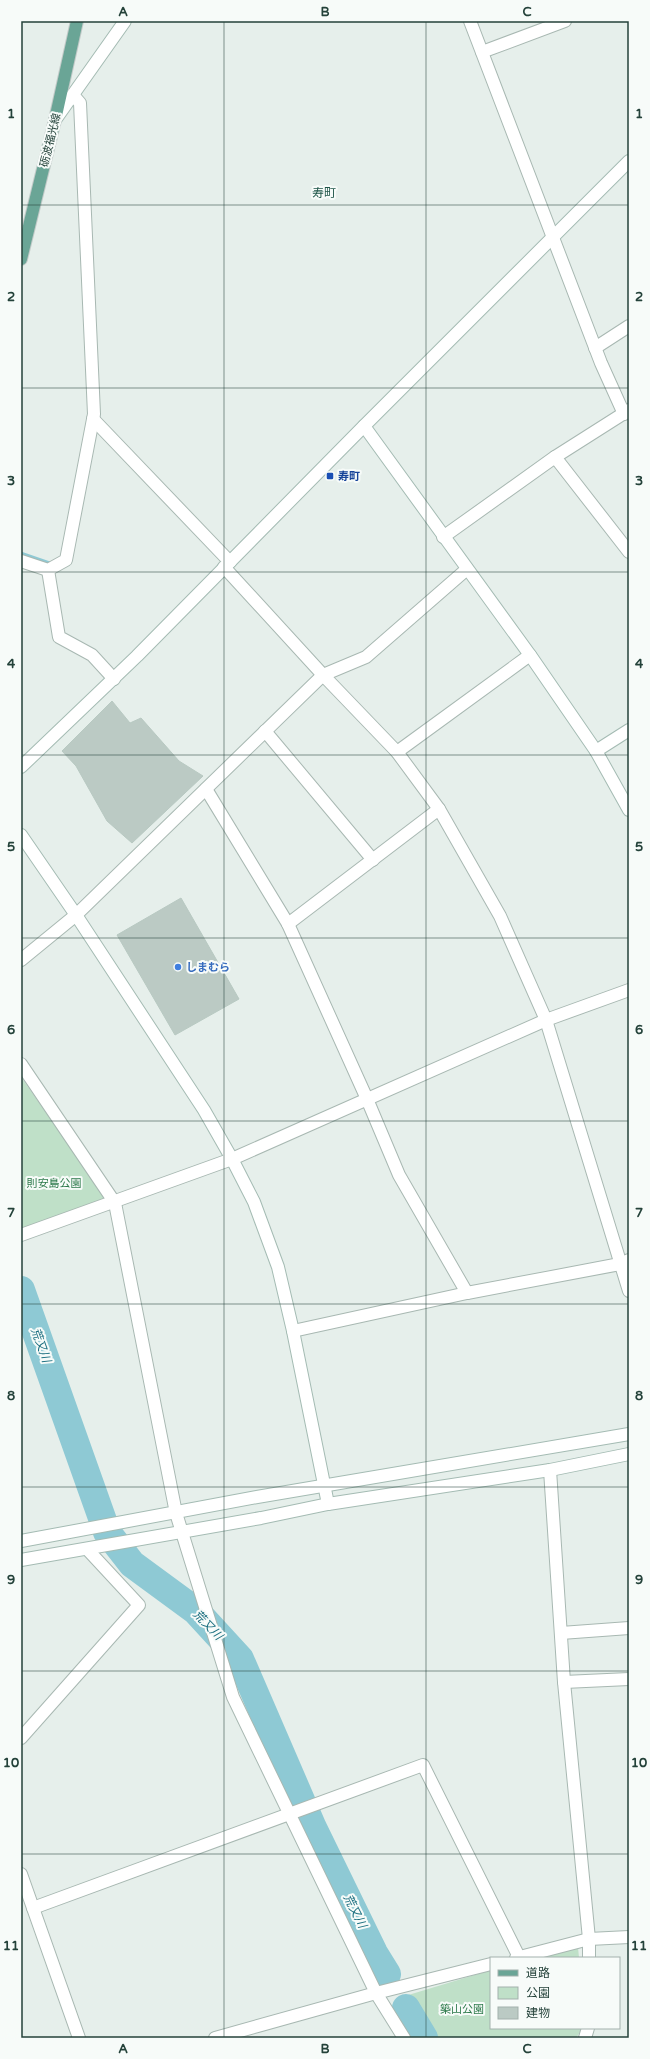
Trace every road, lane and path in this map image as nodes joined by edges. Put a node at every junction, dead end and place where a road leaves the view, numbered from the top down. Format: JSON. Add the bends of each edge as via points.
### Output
{"nodes":[{"id":1,"x":77,"y":21,"type":"edge"},
{"id":2,"x":124,"y":21,"type":"edge"},
{"id":3,"x":470,"y":21,"type":"edge"},
{"id":4,"x":562,"y":21,"type":"edge"},
{"id":5,"x":482,"y":52,"type":"junction"},
{"id":6,"x":73,"y":95,"type":"junction"},
{"id":7,"x":55,"y":120,"type":"junction"},
{"id":8,"x":629,"y":161,"type":"edge"},
{"id":9,"x":552,"y":237,"type":"junction"},
{"id":10,"x":23,"y":244,"type":"edge"},
{"id":11,"x":21,"y":259,"type":"edge"},
{"id":12,"x":629,"y":326,"type":"edge"},
{"id":13,"x":595,"y":348,"type":"junction"},
{"id":14,"x":626,"y":412,"type":"edge"},
{"id":15,"x":93,"y":419,"type":"junction"},
{"id":16,"x":364,"y":426,"type":"junction"},
{"id":17,"x":555,"y":457,"type":"junction"},
{"id":18,"x":444,"y":537,"type":"junction"},
{"id":19,"x":629,"y":552,"type":"edge"},
{"id":20,"x":21,"y":561,"type":"edge"},
{"id":21,"x":228,"y":564,"type":"junction"},
{"id":22,"x":467,"y":569,"type":"junction"},
{"id":23,"x":48,"y":570,"type":"junction"},
{"id":24,"x":530,"y":655,"type":"junction"},
{"id":25,"x":323,"y":675,"type":"junction"},
{"id":26,"x":114,"y":679,"type":"junction"},
{"id":27,"x":629,"y":730,"type":"edge"},
{"id":28,"x":265,"y":731,"type":"junction"},
{"id":29,"x":596,"y":751,"type":"junction"},
{"id":30,"x":397,"y":752,"type":"junction"},
{"id":31,"x":21,"y":767,"type":"edge"},
{"id":32,"x":206,"y":789,"type":"junction"},
{"id":33,"x":439,"y":809,"type":"junction"},
{"id":34,"x":629,"y":810,"type":"edge"},
{"id":35,"x":21,"y":835,"type":"edge"},
{"id":36,"x":373,"y":860,"type":"junction"},
{"id":37,"x":76,"y":914,"type":"junction"},
{"id":38,"x":288,"y":924,"type":"junction"},
{"id":39,"x":21,"y":960,"type":"edge"},
{"id":40,"x":629,"y":990,"type":"edge"},
{"id":41,"x":546,"y":1020,"type":"junction"},
{"id":42,"x":21,"y":1064,"type":"edge"},
{"id":43,"x":367,"y":1099,"type":"junction"},
{"id":44,"x":232,"y":1159,"type":"junction"},
{"id":45,"x":115,"y":1203,"type":"junction"},
{"id":46,"x":21,"y":1235,"type":"edge"},
{"id":47,"x":625,"y":1262,"type":"edge"},
{"id":48,"x":629,"y":1291,"type":"edge"},
{"id":49,"x":467,"y":1293,"type":"junction"},
{"id":50,"x":293,"y":1331,"type":"junction"},
{"id":51,"x":629,"y":1434,"type":"edge"},
{"id":52,"x":629,"y":1454,"type":"edge"},
{"id":53,"x":550,"y":1470,"type":"junction"},
{"id":54,"x":324,"y":1487,"type":"junction"},
{"id":55,"x":328,"y":1504,"type":"junction"},
{"id":56,"x":176,"y":1513,"type":"junction"},
{"id":57,"x":181,"y":1532,"type":"junction"},
{"id":58,"x":21,"y":1542,"type":"edge"},
{"id":59,"x":87,"y":1548,"type":"junction"},
{"id":60,"x":21,"y":1560,"type":"edge"},
{"id":61,"x":629,"y":1628,"type":"edge"},
{"id":62,"x":561,"y":1633,"type":"junction"},
{"id":63,"x":629,"y":1679,"type":"edge"},
{"id":64,"x":564,"y":1682,"type":"junction"},
{"id":65,"x":21,"y":1738,"type":"edge"},
{"id":66,"x":288,"y":1813,"type":"junction"},
{"id":67,"x":21,"y":1874,"type":"edge"},
{"id":68,"x":33,"y":1908,"type":"junction"},
{"id":69,"x":629,"y":1937,"type":"edge"},
{"id":70,"x":589,"y":1939,"type":"junction"},
{"id":71,"x":518,"y":1957,"type":"edge"},
{"id":72,"x":522,"y":1957,"type":"edge"},
{"id":73,"x":589,"y":1957,"type":"edge"},
{"id":74,"x":490,"y":1964,"type":"edge"},
{"id":75,"x":376,"y":1993,"type":"junction"},
{"id":76,"x":79,"y":2038,"type":"edge"},
{"id":77,"x":214,"y":2038,"type":"edge"},
{"id":78,"x":404,"y":2038,"type":"edge"}],
"edges":[{"from":1,"to":7,"type":"main road","name":"砺波福光線"},
{"from":2,"to":6,"type":"street"},
{"from":3,"to":5,"type":"street"},
{"from":4,"to":5,"type":"street"},
{"from":5,"to":9,"type":"street"},
{"from":6,"to":7,"type":"street"},
{"from":6,"to":15,"type":"street","via":[[80,103]]},
{"from":7,"to":10,"type":"main road","name":"砺波福光線"},
{"from":8,"to":9,"type":"street"},
{"from":9,"to":13,"type":"street"},
{"from":9,"to":16,"type":"street"},
{"from":10,"to":11,"type":"main road","name":"砺波福光線"},
{"from":12,"to":13,"type":"street"},
{"from":13,"to":14,"type":"street"},
{"from":14,"to":17,"type":"street"},
{"from":15,"to":21,"type":"street"},
{"from":15,"to":23,"type":"street","via":[[66,560]]},
{"from":16,"to":18,"type":"street"},
{"from":16,"to":21,"type":"street"},
{"from":17,"to":18,"type":"street"},
{"from":17,"to":19,"type":"street"},
{"from":18,"to":22,"type":"street"},
{"from":20,"to":23,"type":"street"},
{"from":21,"to":25,"type":"street"},
{"from":21,"to":26,"type":"street"},
{"from":22,"to":24,"type":"street"},
{"from":22,"to":25,"type":"street","via":[[366,657]]},
{"from":23,"to":26,"type":"street","via":[[59,638],[92,654]]},
{"from":24,"to":29,"type":"street"},
{"from":24,"to":30,"type":"street"},
{"from":25,"to":28,"type":"street"},
{"from":25,"to":30,"type":"street"},
{"from":26,"to":31,"type":"street"},
{"from":27,"to":29,"type":"street"},
{"from":28,"to":32,"type":"street"},
{"from":28,"to":36,"type":"street"},
{"from":29,"to":34,"type":"street"},
{"from":30,"to":33,"type":"street"},
{"from":32,"to":37,"type":"street"},
{"from":32,"to":38,"type":"street"},
{"from":33,"to":36,"type":"street"},
{"from":33,"to":41,"type":"street","via":[[500,916]]},
{"from":35,"to":37,"type":"street"},
{"from":36,"to":38,"type":"street"},
{"from":37,"to":39,"type":"street"},
{"from":37,"to":44,"type":"street","via":[[204,1110]]},
{"from":38,"to":43,"type":"street"},
{"from":40,"to":41,"type":"street"},
{"from":41,"to":43,"type":"street"},
{"from":41,"to":47,"type":"street"},
{"from":42,"to":45,"type":"street"},
{"from":43,"to":44,"type":"street"},
{"from":43,"to":49,"type":"street","via":[[399,1175]]},
{"from":44,"to":45,"type":"street"},
{"from":44,"to":50,"type":"street","via":[[254,1202],[278,1267]]},
{"from":45,"to":46,"type":"street"},
{"from":45,"to":56,"type":"street"},
{"from":47,"to":48,"type":"street"},
{"from":47,"to":49,"type":"street"},
{"from":49,"to":50,"type":"street"},
{"from":50,"to":54,"type":"street"},
{"from":51,"to":54,"type":"street"},
{"from":52,"to":53,"type":"street"},
{"from":53,"to":55,"type":"street"},
{"from":53,"to":62,"type":"street"},
{"from":54,"to":55,"type":"street"},
{"from":54,"to":56,"type":"street"},
{"from":55,"to":57,"type":"street"},
{"from":56,"to":57,"type":"street"},
{"from":56,"to":58,"type":"street"},
{"from":57,"to":59,"type":"street"},
{"from":57,"to":66,"type":"street","via":[[233,1698]]},
{"from":59,"to":60,"type":"street"},
{"from":59,"to":65,"type":"street","via":[[139,1605]]},
{"from":61,"to":62,"type":"street"},
{"from":62,"to":64,"type":"street"},
{"from":63,"to":64,"type":"street"},
{"from":64,"to":70,"type":"street"},
{"from":66,"to":68,"type":"street"},
{"from":66,"to":71,"type":"street","via":[[423,1765]]},
{"from":66,"to":75,"type":"street"},
{"from":67,"to":68,"type":"street"},
{"from":68,"to":76,"type":"street"},
{"from":69,"to":70,"type":"street"},
{"from":70,"to":72,"type":"street"},
{"from":70,"to":73,"type":"street"},
{"from":74,"to":75,"type":"street"},
{"from":75,"to":77,"type":"street"},
{"from":75,"to":78,"type":"street"}]}
